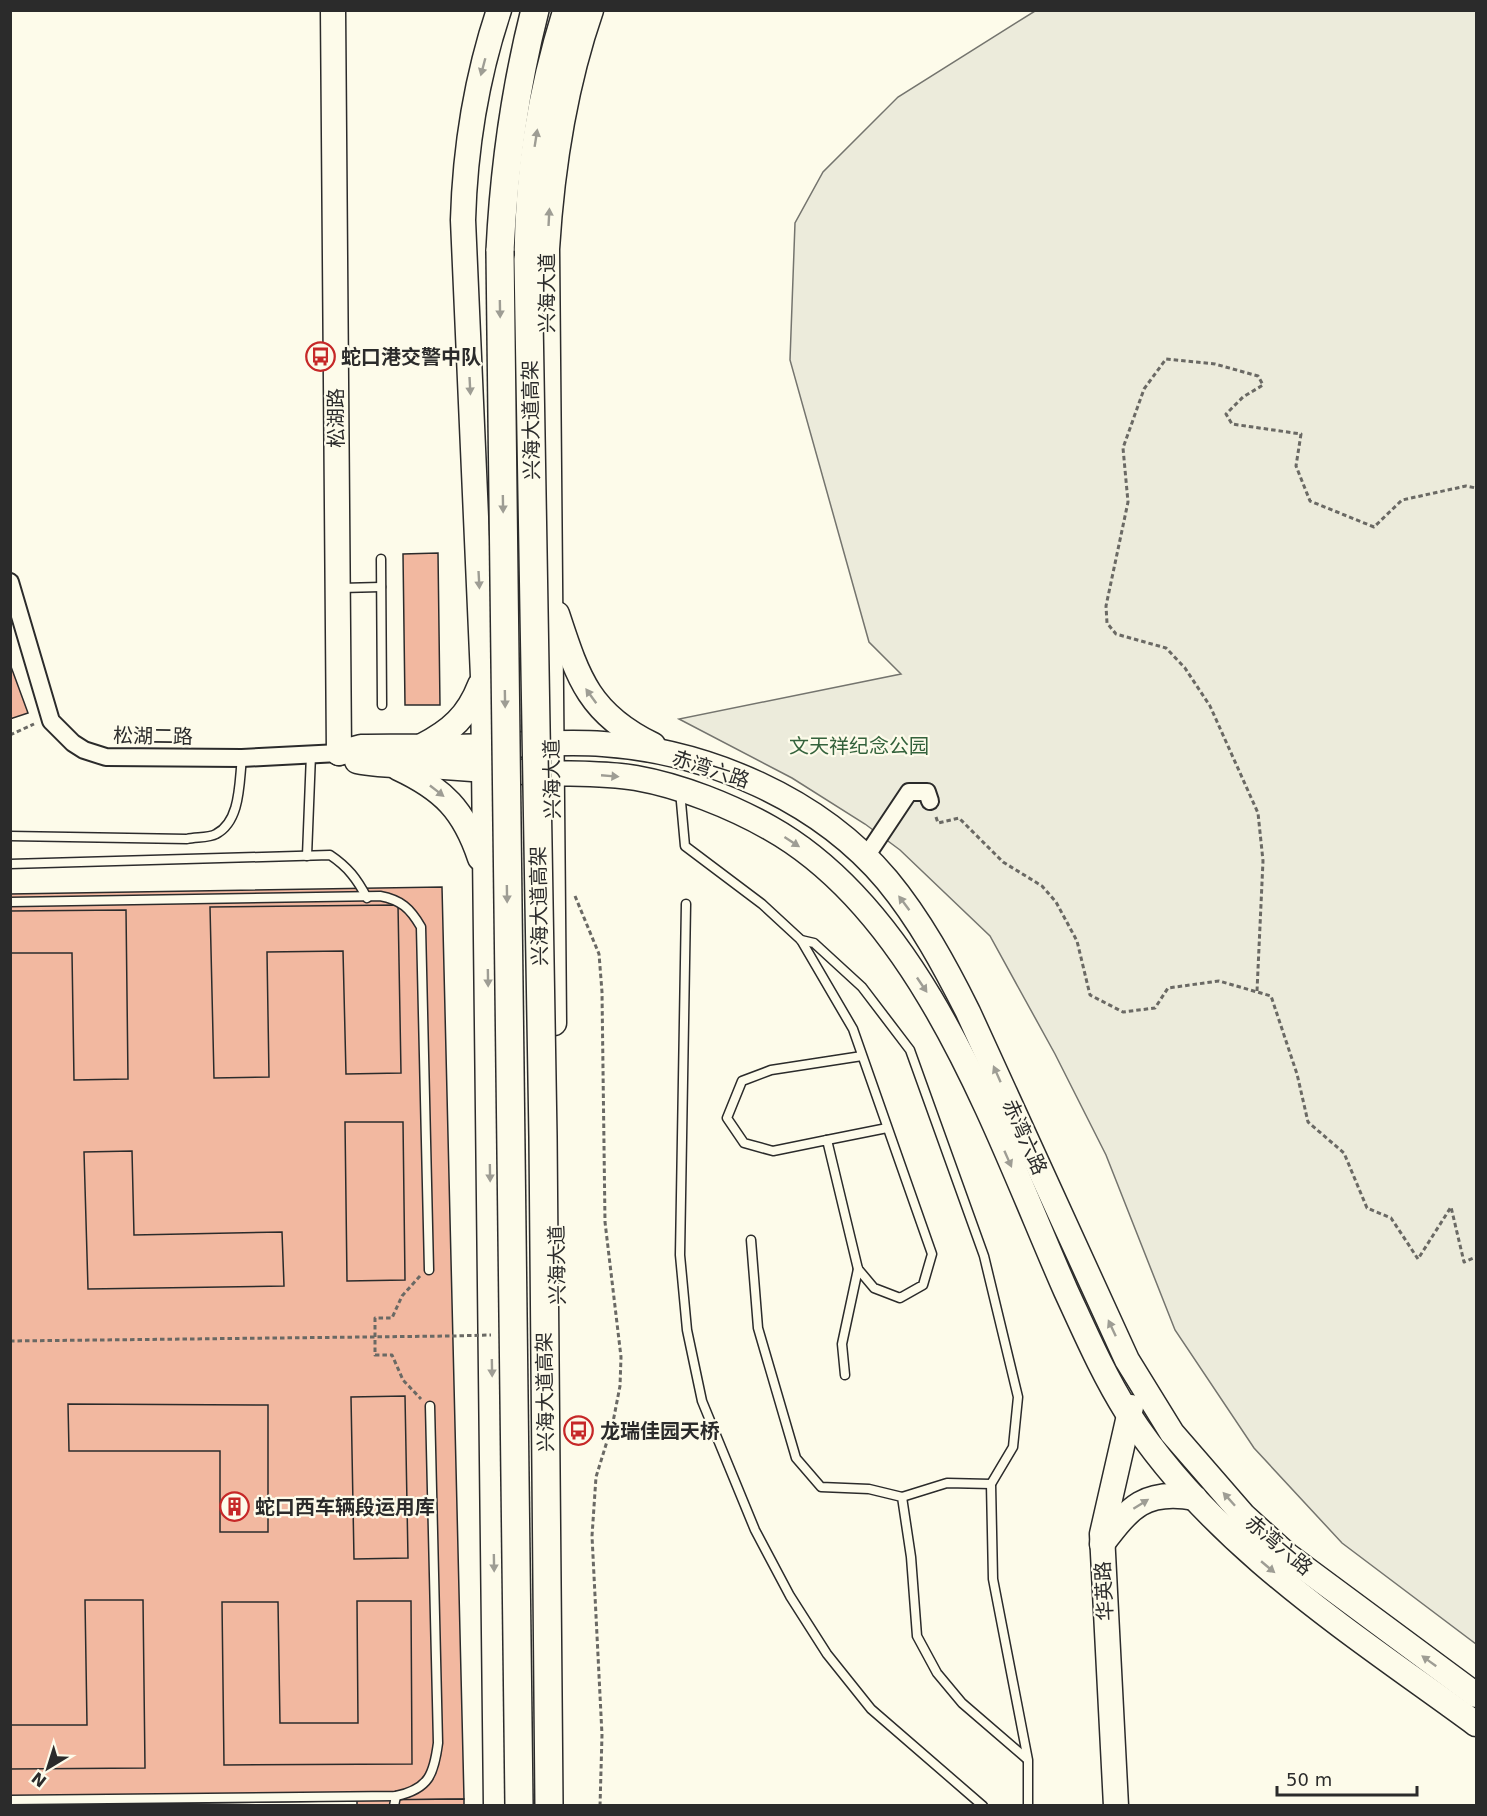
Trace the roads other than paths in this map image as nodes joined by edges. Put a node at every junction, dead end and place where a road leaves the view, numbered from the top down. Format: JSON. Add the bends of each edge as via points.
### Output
{"nodes":[{"id":1,"x":333,"y":10,"type":"edge"},
{"id":2,"x":499,"y":10,"type":"edge"},
{"id":3,"x":535,"y":10,"type":"edge"},
{"id":4,"x":567,"y":10,"type":"edge"},
{"id":5,"x":591,"y":10,"type":"edge"},
{"id":6,"x":381,"y":559,"type":"dead end"},
{"id":7,"x":10,"y":582,"type":"edge"},
{"id":8,"x":381,"y":587,"type":"junction"},
{"id":9,"x":338,"y":588,"type":"junction"},
{"id":10,"x":549,"y":590,"type":"junction"},
{"id":11,"x":483,"y":677,"type":"junction"},
{"id":12,"x":382,"y":705,"type":"dead end"},
{"id":13,"x":552,"y":742,"type":"junction"},
{"id":14,"x":422,"y":746,"type":"junction"},
{"id":15,"x":484,"y":746,"type":"junction"},
{"id":16,"x":339,"y":753,"type":"junction"},
{"id":17,"x":311,"y":754,"type":"junction"},
{"id":18,"x":671,"y":754,"type":"junction"},
{"id":19,"x":243,"y":758,"type":"junction"},
{"id":20,"x":386,"y":763,"type":"junction"},
{"id":21,"x":485,"y":771,"type":"junction"},
{"id":22,"x":552,"y":773,"type":"junction"},
{"id":23,"x":680,"y":790,"type":"junction"},
{"id":24,"x":930,"y":801,"type":"road end"},
{"id":25,"x":10,"y":836,"type":"edge"},
{"id":26,"x":307,"y":856,"type":"junction"},
{"id":27,"x":866,"y":858,"type":"junction"},
{"id":28,"x":10,"y":864,"type":"edge"},
{"id":29,"x":487,"y":877,"type":"junction"},
{"id":30,"x":367,"y":898,"type":"dead end"},
{"id":31,"x":10,"y":902,"type":"edge"},
{"id":32,"x":686,"y":904,"type":"dead end"},
{"id":33,"x":801,"y":940,"type":"junction"},
{"id":34,"x":862,"y":1056,"type":"junction"},
{"id":35,"x":887,"y":1128,"type":"junction"},
{"id":36,"x":827,"y":1140,"type":"junction"},
{"id":37,"x":751,"y":1240,"type":"dead end"},
{"id":38,"x":858,"y":1269,"type":"junction"},
{"id":39,"x":429,"y":1270,"type":"road end"},
{"id":40,"x":845,"y":1375,"type":"dead end"},
{"id":41,"x":1138,"y":1381,"type":"junction"},
{"id":42,"x":430,"y":1406,"type":"road end"},
{"id":43,"x":1129,"y":1416,"type":"junction"},
{"id":44,"x":991,"y":1484,"type":"junction"},
{"id":45,"x":902,"y":1497,"type":"junction"},
{"id":46,"x":1195,"y":1498,"type":"junction"},
{"id":47,"x":1102,"y":1544,"type":"junction"},
{"id":48,"x":1476,"y":1695,"type":"edge"},
{"id":49,"x":1476,"y":1724,"type":"edge"},
{"id":50,"x":1028,"y":1760,"type":"junction"},
{"id":51,"x":396,"y":1796,"type":"junction"},
{"id":52,"x":10,"y":1800,"type":"edge"},
{"id":53,"x":394,"y":1806,"type":"edge"},
{"id":54,"x":496,"y":1806,"type":"edge"},
{"id":55,"x":519,"y":1806,"type":"edge"},
{"id":56,"x":549,"y":1806,"type":"edge"},
{"id":57,"x":562,"y":1806,"type":"edge"},
{"id":58,"x":983,"y":1806,"type":"edge"},
{"id":59,"x":1028,"y":1806,"type":"edge"},
{"id":60,"x":1116,"y":1806,"type":"edge"}],
"edges":[{"from":1,"to":9,"type":"street","name":"松湖路"},
{"from":2,"to":11,"type":"street","one_way":true,"via":[[482,68],[464,169]]},
{"from":3,"to":55,"type":"main road","name":"兴海大道高架","one_way":true,"bridge":true,"via":[[514,109],[502,200],[500,251]]},
{"from":56,"to":4,"type":"main road","name":"兴海大道高架","one_way":true,"bridge":true,"via":[[528,216],[542,96]]},
{"from":10,"to":5,"type":"street","name":"兴海大道","one_way":true,"via":[[550,201],[567,94]]},
{"from":6,"to":8,"type":"lane"},
{"from":7,"to":19,"type":"street","name":"松湖二路","via":[[51,721],[73,743],[106,757]]},
{"from":8,"to":9,"type":"lane"},
{"from":8,"to":12,"type":"lane"},
{"from":9,"to":16,"type":"street","name":"松湖路"},
{"from":10,"to":13,"type":"street","name":"兴海大道"},
{"from":18,"to":10,"type":"street","one_way":true,"via":[[615,724],[598,706],[571,658]]},
{"from":11,"to":14,"type":"street","via":[[465,717]]},
{"from":11,"to":15,"type":"street"},
{"from":13,"to":15,"type":"street","name":"赤湾六路"},
{"from":13,"to":18,"type":"street","name":"赤湾六路","via":[[604,744]]},
{"from":13,"to":22,"type":"street","name":"兴海大道"},
{"from":14,"to":15,"type":"street"},
{"from":14,"to":16,"type":"street","via":[[361,747]]},
{"from":15,"to":21,"type":"street"},
{"from":16,"to":17,"type":"street","name":"松湖二路"},
{"from":16,"to":20,"type":"street","via":[[361,763]]},
{"from":17,"to":19,"type":"street","name":"松湖二路"},
{"from":17,"to":26,"type":"lane"},
{"from":18,"to":27,"type":"street","name":"赤湾六路","via":[[770,789],[818,818]]},
{"from":19,"to":25,"type":"lane","via":[[235,809],[216,834],[188,838]]},
{"from":20,"to":21,"type":"street"},
{"from":20,"to":29,"type":"street","one_way":true,"via":[[421,779],[454,806],[466,823]]},
{"from":21,"to":22,"type":"street","name":"赤湾六路"},
{"from":21,"to":29,"type":"street"},
{"from":22,"to":23,"type":"street","name":"赤湾六路","one_way":true,"via":[[634,778]]},
{"from":22,"to":57,"type":"street","name":"兴海大道"},
{"from":23,"to":33,"type":"lane","via":[[685,846],[762,904]]},
{"from":23,"to":43,"type":"street","name":"赤湾六路","one_way":true,"via":[[769,827],[806,851],[875,918],[941,1013],[1086,1335]]},
{"from":24,"to":27,"type":"street","via":[[927,792],[909,792]]},
{"from":26,"to":28,"type":"lane"},
{"from":26,"to":30,"type":"lane","via":[[330,855],[345,865],[356,876]]},
{"from":41,"to":27,"type":"street","name":"赤湾六路","one_way":true,"via":[[941,958],[908,908]]},
{"from":29,"to":54,"type":"street","one_way":true},
{"from":31,"to":39,"type":"lane","via":[[380,896],[397,899],[411,910],[421,927]]},
{"from":32,"to":58,"type":"lane","via":[[680,1255],[687,1330],[702,1401],[755,1530],[827,1654],[871,1709]]},
{"from":33,"to":34,"type":"lane","via":[[853,1029]]},
{"from":33,"to":44,"type":"lane","via":[[814,943],[862,987],[910,1050],[984,1256],[1018,1397],[1013,1448]]},
{"from":34,"to":35,"type":"lane"},
{"from":34,"to":36,"type":"lane","via":[[771,1070],[742,1081],[727,1118],[744,1143],[773,1151]]},
{"from":35,"to":36,"type":"lane"},
{"from":35,"to":38,"type":"lane","via":[[932,1254],[923,1285],[900,1298],[874,1288]]},
{"from":36,"to":38,"type":"lane"},
{"from":37,"to":45,"type":"lane","via":[[758,1328],[796,1458],[821,1487],[868,1489]]},
{"from":38,"to":40,"type":"lane","via":[[842,1344]]},
{"from":41,"to":43,"type":"street","name":"华英路"},
{"from":48,"to":41,"type":"street","name":"赤湾六路","one_way":true,"via":[[1311,1574],[1244,1516],[1172,1433]]},
{"from":42,"to":51,"type":"lane","via":[[438,1743],[435,1768],[427,1781]]},
{"from":43,"to":46,"type":"street","name":"赤湾六路"},
{"from":43,"to":47,"type":"street","name":"华英路","via":[[1108,1501]]},
{"from":44,"to":45,"type":"lane","via":[[947,1483]]},
{"from":44,"to":50,"type":"lane","via":[[993,1579]]},
{"from":45,"to":50,"type":"lane","via":[[916,1636],[937,1673],[962,1703]]},
{"from":47,"to":46,"type":"street","one_way":true,"via":[[1126,1514],[1148,1498],[1164,1494]]},
{"from":46,"to":49,"type":"street","name":"赤湾六路","one_way":true,"via":[[1240,1543],[1312,1603]]},
{"from":47,"to":60,"type":"street","name":"华英路"},
{"from":50,"to":59,"type":"lane"},
{"from":51,"to":52,"type":"lane"},
{"from":51,"to":53,"type":"lane"}]}
